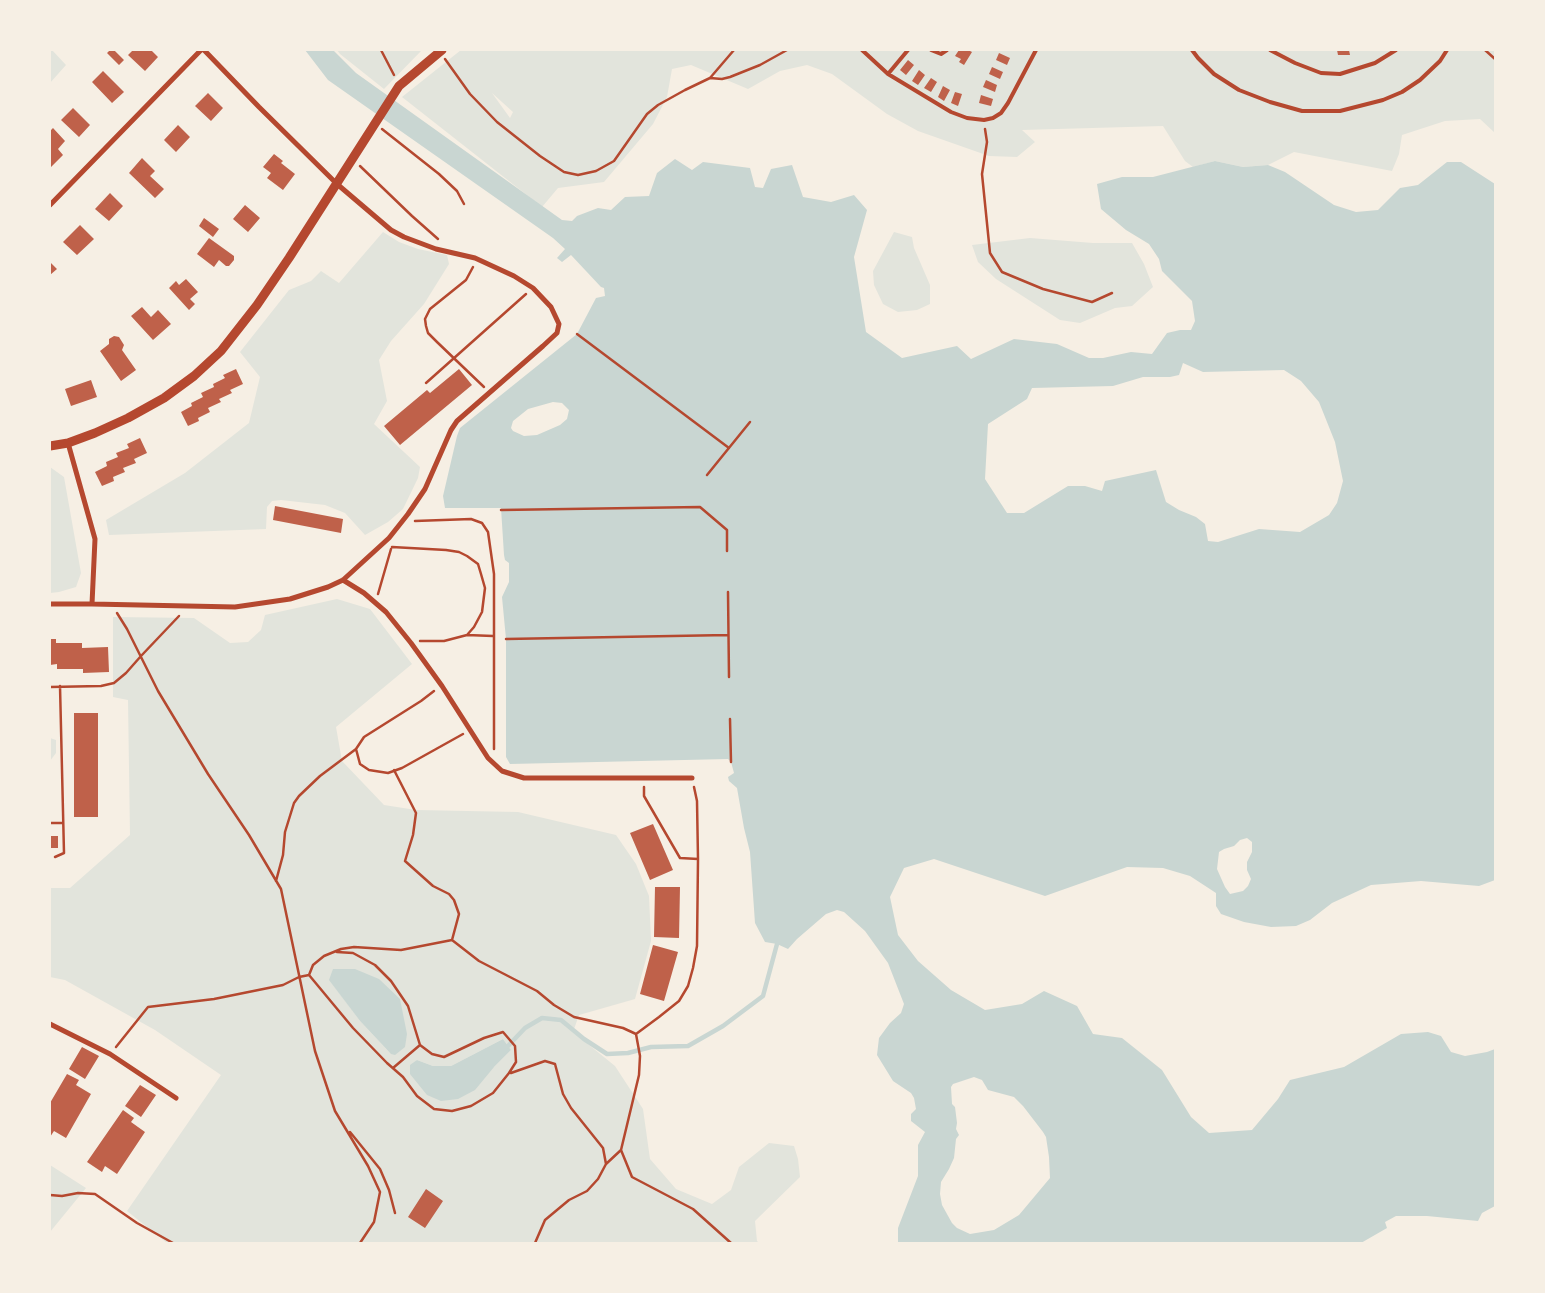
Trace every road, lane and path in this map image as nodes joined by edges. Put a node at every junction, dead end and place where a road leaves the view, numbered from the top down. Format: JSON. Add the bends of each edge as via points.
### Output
{"nodes":[{"id":1,"x":202,"y":50,"type":"edge"},
{"id":2,"x":381,"y":50,"type":"edge"},
{"id":3,"x":734,"y":50,"type":"edge"},
{"id":4,"x":787,"y":50,"type":"edge"},
{"id":5,"x":862,"y":50,"type":"edge"},
{"id":6,"x":908,"y":50,"type":"edge"},
{"id":7,"x":931,"y":50,"type":"edge"},
{"id":8,"x":947,"y":50,"type":"edge"},
{"id":9,"x":1036,"y":50,"type":"edge"},
{"id":10,"x":1192,"y":50,"type":"edge"},
{"id":11,"x":1270,"y":50,"type":"edge"},
{"id":12,"x":1396,"y":50,"type":"edge"},
{"id":13,"x":1447,"y":50,"type":"edge"},
{"id":14,"x":1485,"y":50,"type":"edge"},
{"id":15,"x":441,"y":51,"type":"edge"},
{"id":16,"x":1495,"y":59,"type":"edge"},
{"id":17,"x":888,"y":74,"type":"junction"},
{"id":18,"x":710,"y":78,"type":"junction"},
{"id":19,"x":399,"y":86,"type":"junction"},
{"id":20,"x":984,"y":120,"type":"junction"},
{"id":21,"x":375,"y":123,"type":"junction"},
{"id":22,"x":354,"y":159,"type":"junction"},
{"id":23,"x":337,"y":184,"type":"junction"},
{"id":24,"x":464,"y":204,"type":"dead end"},
{"id":25,"x":50,"y":206,"type":"edge"},
{"id":26,"x":444,"y":250,"type":"junction"},
{"id":27,"x":475,"y":258,"type":"junction"},
{"id":28,"x":533,"y":288,"type":"junction"},
{"id":29,"x":1112,"y":293,"type":"dead end"},
{"id":30,"x":577,"y":334,"type":"dead end"},
{"id":31,"x":453,"y":358,"type":"junction"},
{"id":32,"x":426,"y":384,"type":"dead end"},
{"id":33,"x":488,"y":392,"type":"junction"},
{"id":34,"x":750,"y":422,"type":"dead end"},
{"id":35,"x":68,"y":443,"type":"junction"},
{"id":36,"x":50,"y":446,"type":"edge"},
{"id":37,"x":729,"y":448,"type":"junction"},
{"id":38,"x":707,"y":474,"type":"dead end"},
{"id":39,"x":501,"y":510,"type":"dead end"},
{"id":40,"x":411,"y":522,"type":"dead end"},
{"id":41,"x":396,"y":541,"type":"dead end"},
{"id":42,"x":384,"y":544,"type":"junction"},
{"id":43,"x":392,"y":547,"type":"junction"},
{"id":44,"x":727,"y":551,"type":"dead end"},
{"id":45,"x":344,"y":580,"type":"junction"},
{"id":46,"x":728,"y":592,"type":"dead end"},
{"id":47,"x":375,"y":602,"type":"junction"},
{"id":48,"x":110,"y":603,"type":"junction"},
{"id":49,"x":50,"y":604,"type":"edge"},
{"id":50,"x":92,"y":604,"type":"junction"},
{"id":51,"x":188,"y":605,"type":"junction"},
{"id":52,"x":467,"y":635,"type":"junction"},
{"id":53,"x":728,"y":635,"type":"junction"},
{"id":54,"x":494,"y":636,"type":"junction"},
{"id":55,"x":506,"y":639,"type":"dead end"},
{"id":56,"x":411,"y":643,"type":"junction"},
{"id":57,"x":140,"y":656,"type":"junction"},
{"id":58,"x":729,"y":677,"type":"dead end"},
{"id":59,"x":50,"y":686,"type":"edge"},
{"id":60,"x":60,"y":686,"type":"junction"},
{"id":61,"x":442,"y":686,"type":"junction"},
{"id":62,"x":730,"y":719,"type":"dead end"},
{"id":63,"x":470,"y":730,"type":"junction"},
{"id":64,"x":356,"y":749,"type":"junction"},
{"id":65,"x":488,"y":758,"type":"junction"},
{"id":66,"x":731,"y":762,"type":"dead end"},
{"id":67,"x":394,"y":770,"type":"junction"},
{"id":68,"x":643,"y":778,"type":"junction"},
{"id":69,"x":692,"y":778,"type":"joint"},
{"id":70,"x":50,"y":823,"type":"edge"},
{"id":71,"x":63,"y":823,"type":"junction"},
{"id":72,"x":55,"y":856,"type":"dead end"},
{"id":73,"x":698,"y":859,"type":"junction"},
{"id":74,"x":276,"y":881,"type":"junction"},
{"id":75,"x":452,"y":940,"type":"junction"},
{"id":76,"x":336,"y":952,"type":"junction"},
{"id":77,"x":309,"y":975,"type":"junction"},
{"id":78,"x":299,"y":977,"type":"junction"},
{"id":79,"x":50,"y":1024,"type":"edge"},
{"id":80,"x":636,"y":1034,"type":"junction"},
{"id":81,"x":420,"y":1045,"type":"junction"},
{"id":82,"x":110,"y":1054,"type":"junction"},
{"id":83,"x":392,"y":1068,"type":"junction"},
{"id":84,"x":509,"y":1073,"type":"junction"},
{"id":85,"x":176,"y":1098,"type":"dead end"},
{"id":86,"x":344,"y":1125,"type":"junction"},
{"id":87,"x":620,"y":1150,"type":"junction"},
{"id":88,"x":606,"y":1164,"type":"junction"},
{"id":89,"x":50,"y":1195,"type":"edge"},
{"id":90,"x":395,"y":1213,"type":"dead end"},
{"id":91,"x":173,"y":1243,"type":"edge"},
{"id":92,"x":360,"y":1243,"type":"edge"},
{"id":93,"x":535,"y":1243,"type":"edge"},
{"id":94,"x":731,"y":1243,"type":"edge"}],
"edges":[{"from":1,"to":23,"type":"street"},
{"from":1,"to":25,"type":"street"},
{"from":2,"to":19,"type":"path"},
{"from":3,"to":18,"type":"path"},
{"from":4,"to":18,"type":"path","via":[[730,77]]},
{"from":5,"to":17,"type":"lane"},
{"from":6,"to":17,"type":"lane"},
{"from":7,"to":8,"type":"lane","via":[[941,54]]},
{"from":9,"to":20,"type":"lane","via":[[1008,104],[1001,113]]},
{"from":10,"to":13,"type":"lane","via":[[1214,74],[1239,90],[1302,111],[1340,111],[1383,100],[1420,80]]},
{"from":11,"to":12,"type":"lane","via":[[1321,73],[1340,74],[1375,63]]},
{"from":14,"to":16,"type":"path"},
{"from":15,"to":18,"type":"path","via":[[470,94],[497,122],[564,172],[578,175],[596,171],[614,161],[647,114]]},
{"from":15,"to":19,"type":"street"},
{"from":17,"to":20,"type":"lane","via":[[951,112]]},
{"from":19,"to":21,"type":"street"},
{"from":20,"to":29,"type":"path","via":[[988,142],[982,174],[990,253],[1002,272],[1043,289],[1092,302]]},
{"from":21,"to":22,"type":"street"},
{"from":21,"to":24,"type":"path","via":[[439,174],[457,191]]},
{"from":22,"to":23,"type":"street"},
{"from":22,"to":26,"type":"path","via":[[418,222],[446,244]]},
{"from":23,"to":26,"type":"street","via":[[391,230]]},
{"from":23,"to":35,"type":"street","via":[[273,282],[221,351],[164,398],[128,418]]},
{"from":26,"to":27,"type":"street"},
{"from":27,"to":28,"type":"street"},
{"from":27,"to":31,"type":"path","via":[[466,280],[430,309],[425,319],[428,333]]},
{"from":28,"to":31,"type":"path"},
{"from":28,"to":33,"type":"street","via":[[551,307],[559,324],[557,333]]},
{"from":30,"to":37,"type":"path"},
{"from":31,"to":32,"type":"path"},
{"from":31,"to":33,"type":"path"},
{"from":33,"to":42,"type":"street","via":[[457,421],[425,489]]},
{"from":34,"to":37,"type":"path"},
{"from":35,"to":36,"type":"street"},
{"from":35,"to":50,"type":"street","via":[[95,539]]},
{"from":37,"to":38,"type":"path"},
{"from":39,"to":44,"type":"path","via":[[700,507],[727,530]]},
{"from":40,"to":54,"type":"path","via":[[471,519],[486,528],[494,574]]},
{"from":41,"to":43,"type":"path"},
{"from":42,"to":43,"type":"path"},
{"from":42,"to":45,"type":"street"},
{"from":43,"to":47,"type":"path"},
{"from":43,"to":52,"type":"path","via":[[459,552],[478,564],[484,601],[478,621]]},
{"from":45,"to":47,"type":"street"},
{"from":45,"to":51,"type":"street","via":[[290,599],[235,607]]},
{"from":46,"to":53,"type":"path"},
{"from":47,"to":56,"type":"street"},
{"from":48,"to":50,"type":"street"},
{"from":48,"to":51,"type":"street"},
{"from":48,"to":57,"type":"path"},
{"from":49,"to":50,"type":"street"},
{"from":51,"to":57,"type":"path"},
{"from":52,"to":54,"type":"path"},
{"from":52,"to":56,"type":"path","via":[[444,641]]},
{"from":53,"to":55,"type":"path"},
{"from":53,"to":58,"type":"path"},
{"from":54,"to":65,"type":"path","via":[[493,755]]},
{"from":56,"to":61,"type":"street"},
{"from":57,"to":60,"type":"path","via":[[114,683]]},
{"from":57,"to":74,"type":"path","via":[[208,774]]},
{"from":59,"to":60,"type":"path"},
{"from":60,"to":71,"type":"path"},
{"from":61,"to":63,"type":"street"},
{"from":61,"to":64,"type":"path","via":[[364,737]]},
{"from":62,"to":66,"type":"path"},
{"from":63,"to":65,"type":"street"},
{"from":63,"to":67,"type":"path"},
{"from":64,"to":67,"type":"path","via":[[360,764],[369,770],[388,773]]},
{"from":64,"to":74,"type":"path","via":[[320,776],[294,803]]},
{"from":65,"to":68,"type":"street","via":[[502,771],[524,778]]},
{"from":67,"to":75,"type":"path","via":[[416,813],[405,861],[432,886],[454,900],[459,914]]},
{"from":68,"to":69,"type":"street"},
{"from":68,"to":73,"type":"path","via":[[644,796],[680,858]]},
{"from":69,"to":73,"type":"path","via":[[697,801]]},
{"from":70,"to":71,"type":"path"},
{"from":71,"to":72,"type":"path","via":[[64,853]]},
{"from":73,"to":80,"type":"path","via":[[697,946],[688,986],[679,1000]]},
{"from":74,"to":78,"type":"path","via":[[281,889]]},
{"from":75,"to":76,"type":"path","via":[[401,950],[354,947],[341,948]]},
{"from":75,"to":80,"type":"path","via":[[479,961],[537,991],[574,1017]]},
{"from":76,"to":77,"type":"path","via":[[324,956]]},
{"from":76,"to":81,"type":"path","via":[[353,953],[374,965],[391,981],[408,1006]]},
{"from":77,"to":78,"type":"path"},
{"from":77,"to":83,"type":"path"},
{"from":78,"to":82,"type":"path","via":[[283,985],[214,999],[148,1007]]},
{"from":78,"to":86,"type":"path","via":[[314,1051],[335,1111]]},
{"from":79,"to":82,"type":"street"},
{"from":80,"to":87,"type":"path","via":[[639,1075]]},
{"from":81,"to":83,"type":"path"},
{"from":81,"to":84,"type":"path","via":[[432,1054],[444,1057],[503,1032],[515,1046],[516,1062]]},
{"from":82,"to":85,"type":"street"},
{"from":83,"to":84,"type":"path","via":[[416,1096],[434,1109],[452,1111],[471,1106],[492,1093]]},
{"from":84,"to":88,"type":"path","via":[[546,1061],[555,1064],[563,1094],[603,1148]]},
{"from":86,"to":90,"type":"path","via":[[380,1169],[390,1190]]},
{"from":86,"to":92,"type":"path","via":[[380,1192],[374,1222]]},
{"from":87,"to":88,"type":"path"},
{"from":87,"to":94,"type":"path","via":[[632,1177],[693,1209]]},
{"from":88,"to":93,"type":"path","via":[[587,1192],[569,1200],[545,1220]]},
{"from":89,"to":91,"type":"path","via":[[95,1194]]}]}
